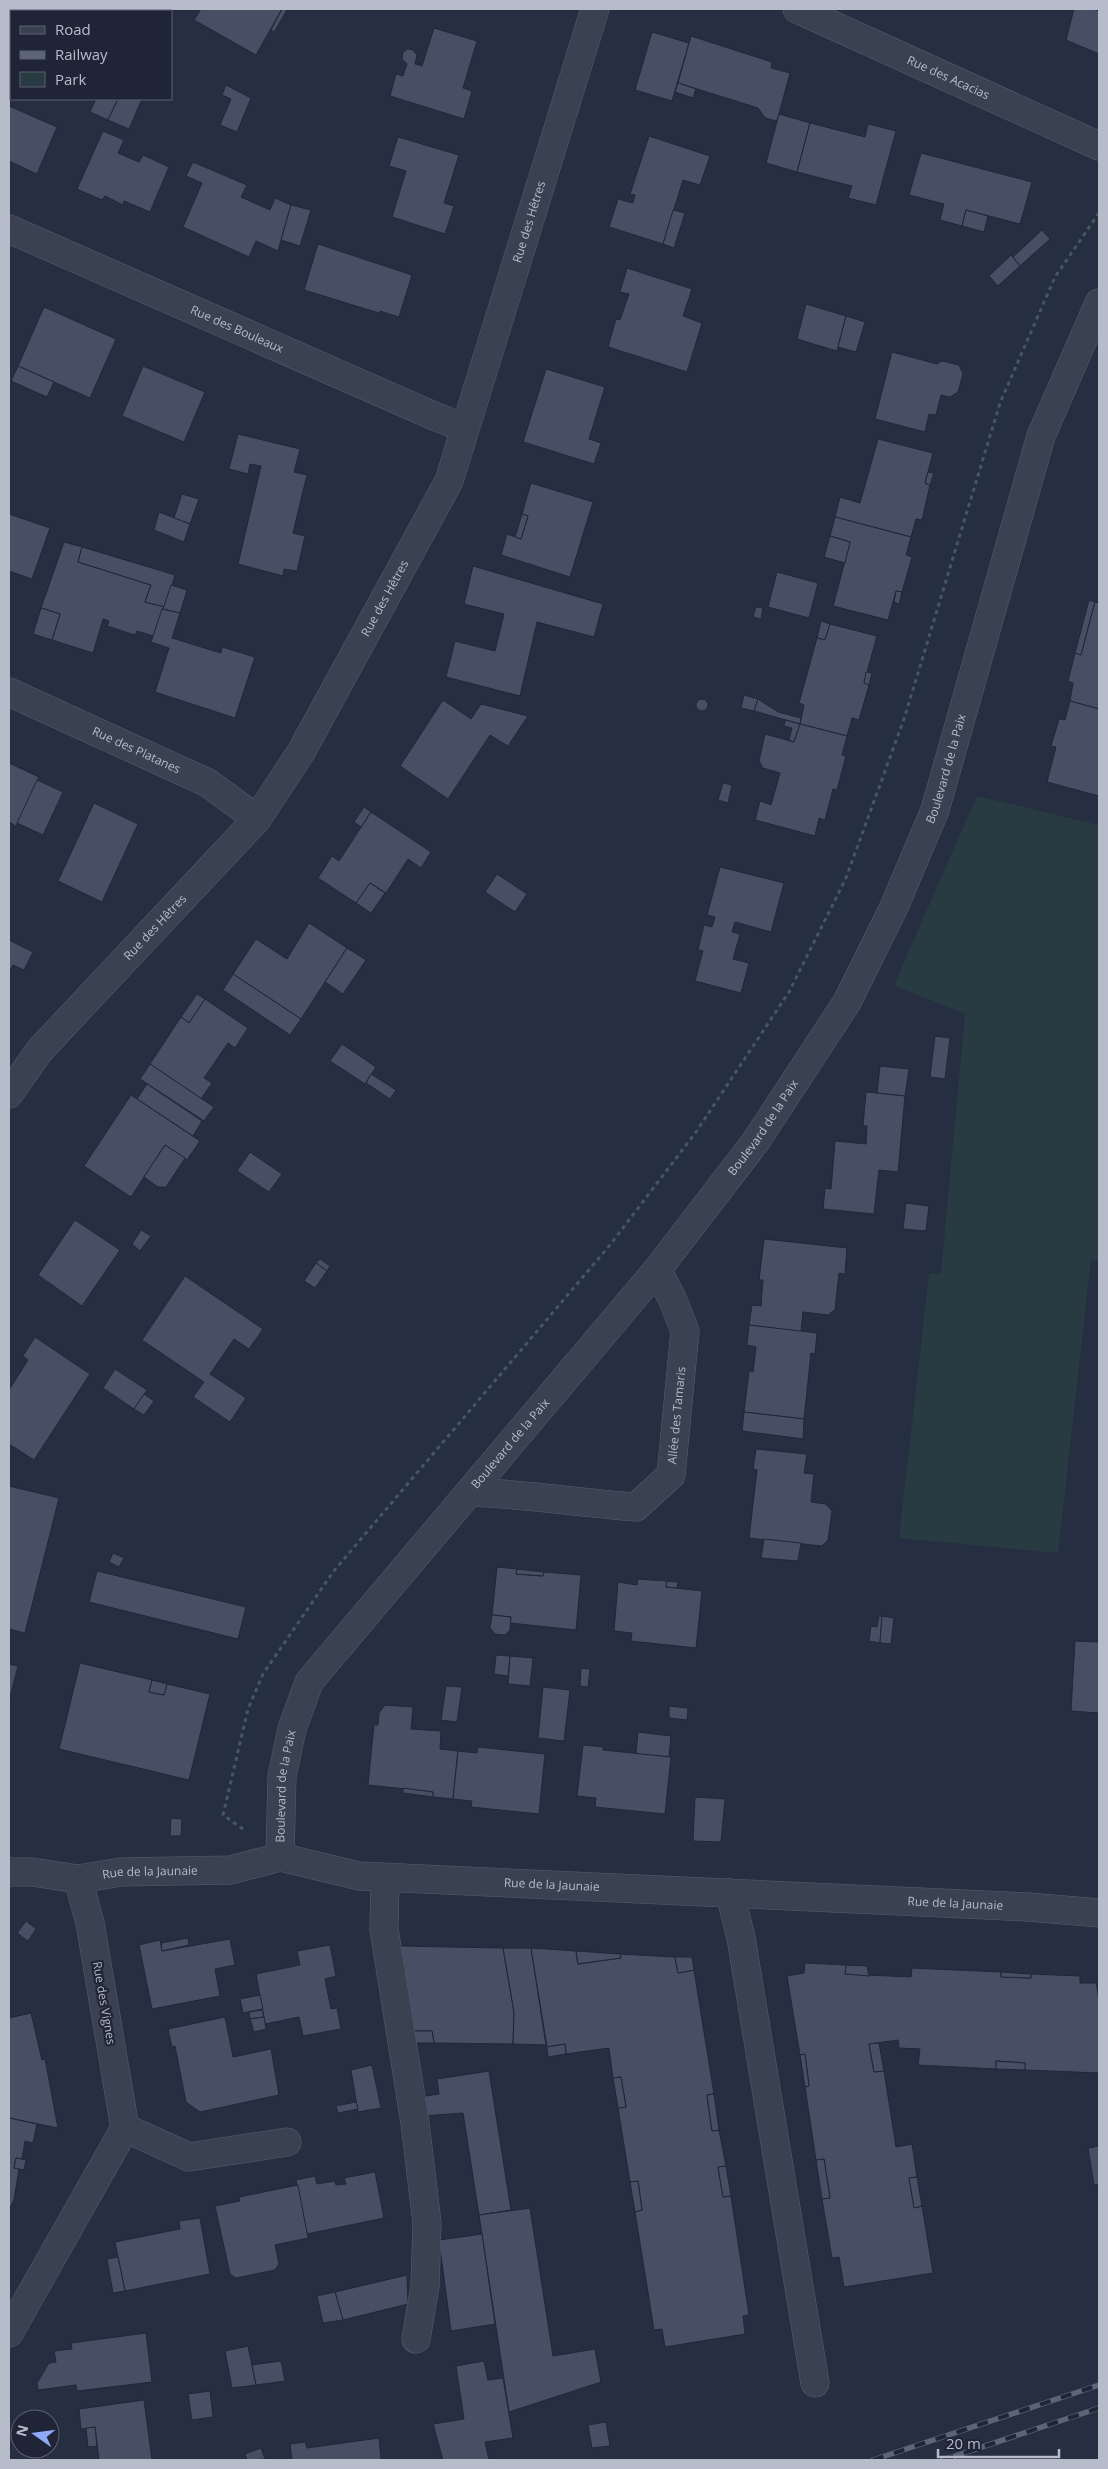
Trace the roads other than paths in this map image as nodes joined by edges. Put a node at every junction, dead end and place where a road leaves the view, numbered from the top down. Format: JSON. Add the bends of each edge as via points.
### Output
{"nodes":[{"id":1,"x":595,"y":9,"type":"edge"},
{"id":2,"x":797,"y":9,"type":"edge"},
{"id":3,"x":1099,"y":146,"type":"edge"},
{"id":4,"x":9,"y":229,"type":"edge"},
{"id":5,"x":1099,"y":303,"type":"edge"},
{"id":6,"x":465,"y":428,"type":"junction"},
{"id":7,"x":9,"y":692,"type":"edge"},
{"id":8,"x":257,"y":819,"type":"junction"},
{"id":9,"x":9,"y":1094,"type":"edge"},
{"id":10,"x":656,"y":1270,"type":"junction"},
{"id":11,"x":470,"y":1492,"type":"junction"},
{"id":12,"x":280,"y":1857,"type":"junction"},
{"id":13,"x":9,"y":1872,"type":"edge"},
{"id":14,"x":385,"y":1878,"type":"junction"},
{"id":15,"x":78,"y":1879,"type":"junction"},
{"id":16,"x":730,"y":1893,"type":"junction"},
{"id":17,"x":1099,"y":1912,"type":"edge"},
{"id":18,"x":125,"y":2128,"type":"junction"},
{"id":19,"x":287,"y":2142,"type":"dead end"},
{"id":20,"x":9,"y":2333,"type":"edge"},
{"id":21,"x":416,"y":2339,"type":"dead end"},
{"id":22,"x":815,"y":2383,"type":"dead end"}],
"edges":[{"from":1,"to":6,"type":"street","name":"Rue des Hêtres"},
{"from":2,"to":3,"type":"street","name":"Rue des Acacias"},
{"from":4,"to":6,"type":"street","name":"Rue des Bouleaux"},
{"from":5,"to":10,"type":"street","name":"Boulevard de la Paix","via":[[1041,436],[935,810],[894,907],[846,1002],[801,1075],[756,1141]]},
{"from":6,"to":8,"type":"street","name":"Rue des Hêtres","via":[[449,481],[301,752]]},
{"from":7,"to":8,"type":"street","name":"Rue des Platanes","via":[[208,783]]},
{"from":8,"to":9,"type":"street","name":"Rue des Hêtres","via":[[40,1050]]},
{"from":10,"to":11,"type":"street","name":"Boulevard de la Paix"},
{"from":10,"to":11,"type":"street","name":"Allée des Tamaris","via":[[686,1331],[670,1474],[636,1506],[529,1494]]},
{"from":11,"to":12,"type":"street","name":"Boulevard de la Paix","via":[[309,1682],[292,1728],[282,1776]]},
{"from":12,"to":14,"type":"street","name":"Rue de la Jaunaie","via":[[359,1876]]},
{"from":12,"to":15,"type":"street","name":"Rue de la Jaunaie","via":[[231,1870],[120,1872]]},
{"from":13,"to":15,"type":"street","name":"Rue de la Jaunaie"},
{"from":14,"to":16,"type":"street","name":"Rue de la Jaunaie"},
{"from":14,"to":21,"type":"street","via":[[384,1929],[415,2123],[426,2223],[425,2286]]},
{"from":15,"to":18,"type":"street","name":"Rue des Vignes","via":[[90,1923]]},
{"from":16,"to":17,"type":"street","name":"Rue de la Jaunaie"},
{"from":16,"to":22,"type":"street","via":[[741,1938]]},
{"from":18,"to":19,"type":"street","via":[[189,2157]]},
{"from":18,"to":20,"type":"street"}]}
